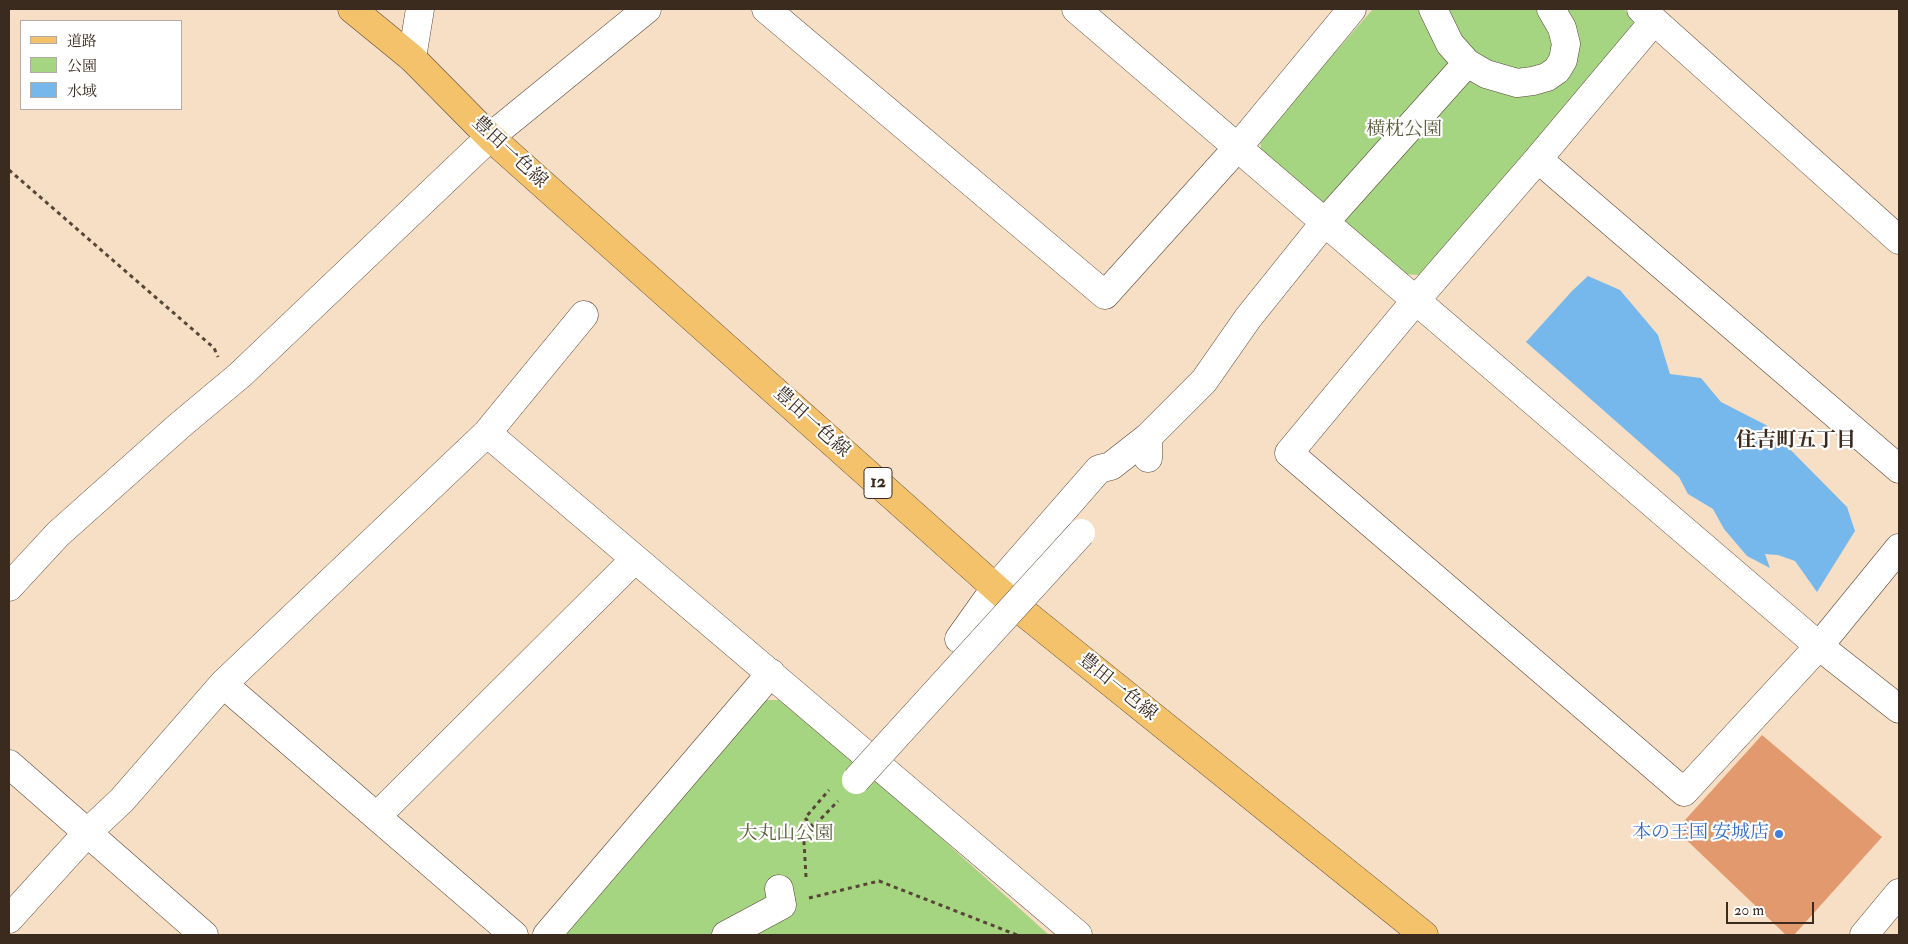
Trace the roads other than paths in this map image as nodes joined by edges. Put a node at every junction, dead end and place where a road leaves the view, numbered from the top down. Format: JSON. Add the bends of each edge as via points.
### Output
{"nodes":[{"id":1,"x":352,"y":9,"type":"edge"},
{"id":2,"x":420,"y":9,"type":"edge"},
{"id":3,"x":647,"y":9,"type":"edge"},
{"id":4,"x":766,"y":9,"type":"edge"},
{"id":5,"x":1076,"y":9,"type":"edge"},
{"id":6,"x":1352,"y":9,"type":"edge"},
{"id":7,"x":1433,"y":9,"type":"edge"},
{"id":8,"x":1551,"y":9,"type":"edge"},
{"id":9,"x":1648,"y":15,"type":"edge"},
{"id":10,"x":412,"y":58,"type":"junction"},
{"id":11,"x":1467,"y":63,"type":"junction"},
{"id":12,"x":490,"y":137,"type":"junction"},
{"id":13,"x":1238,"y":147,"type":"junction"},
{"id":14,"x":1538,"y":159,"type":"junction"},
{"id":15,"x":1325,"y":222,"type":"junction"},
{"id":16,"x":1899,"y":240,"type":"edge"},
{"id":17,"x":1416,"y":300,"type":"junction"},
{"id":18,"x":584,"y":315,"type":"dead end"},
{"id":19,"x":487,"y":432,"type":"junction"},
{"id":20,"x":1899,"y":469,"type":"edge"},
{"id":21,"x":1081,"y":532,"type":"dead end"},
{"id":22,"x":1899,"y":548,"type":"edge"},
{"id":23,"x":635,"y":559,"type":"junction"},
{"id":24,"x":9,"y":587,"type":"edge"},
{"id":25,"x":996,"y":587,"type":"junction"},
{"id":26,"x":959,"y":638,"type":"dead end"},
{"id":27,"x":1819,"y":646,"type":"junction"},
{"id":28,"x":771,"y":673,"type":"junction"},
{"id":29,"x":223,"y":684,"type":"junction"},
{"id":30,"x":1899,"y":708,"type":"edge"},
{"id":31,"x":9,"y":764,"type":"edge"},
{"id":32,"x":856,"y":780,"type":"road end"},
{"id":33,"x":377,"y":816,"type":"junction"},
{"id":34,"x":88,"y":832,"type":"junction"},
{"id":35,"x":1899,"y":893,"type":"edge"},
{"id":36,"x":780,"y":897,"type":"road end"},
{"id":37,"x":9,"y":919,"type":"edge"},
{"id":38,"x":204,"y":935,"type":"edge"},
{"id":39,"x":514,"y":935,"type":"edge"},
{"id":40,"x":547,"y":935,"type":"edge"},
{"id":41,"x":726,"y":935,"type":"edge"},
{"id":42,"x":1078,"y":935,"type":"edge"},
{"id":43,"x":1424,"y":935,"type":"edge"},
{"id":44,"x":1864,"y":935,"type":"edge"}],
"edges":[{"from":1,"to":10,"type":"main road","name":"豊田一色線","number":"12"},
{"from":2,"to":10,"type":"street"},
{"from":3,"to":12,"type":"street"},
{"from":4,"to":13,"type":"street","via":[[1105,296]]},
{"from":5,"to":13,"type":"street"},
{"from":6,"to":13,"type":"street"},
{"from":7,"to":11,"type":"street","via":[[1450,44]]},
{"from":8,"to":11,"type":"street","via":[[1562,28],[1566,44],[1557,70],[1546,77],[1518,83],[1486,74]]},
{"from":9,"to":14,"type":"street"},
{"from":9,"to":16,"type":"street"},
{"from":10,"to":12,"type":"main road","name":"豊田一色線","number":"12"},
{"from":11,"to":15,"type":"street"},
{"from":12,"to":24,"type":"street","via":[[230,383],[58,534]]},
{"from":12,"to":25,"type":"main road","name":"豊田一色線","number":"12"},
{"from":13,"to":15,"type":"street"},
{"from":14,"to":17,"type":"street"},
{"from":14,"to":20,"type":"street"},
{"from":15,"to":17,"type":"street"},
{"from":15,"to":25,"type":"street","via":[[1248,318],[1204,381],[1148,447],[1100,469]]},
{"from":17,"to":27,"type":"street"},
{"from":17,"to":27,"type":"street","via":[[1289,453],[1297,460],[1684,792]]},
{"from":18,"to":19,"type":"street"},
{"from":19,"to":23,"type":"street"},
{"from":19,"to":29,"type":"street"},
{"from":21,"to":32,"type":"street","bridge":true},
{"from":22,"to":27,"type":"street"},
{"from":23,"to":28,"type":"street"},
{"from":23,"to":33,"type":"street"},
{"from":25,"to":26,"type":"street"},
{"from":25,"to":43,"type":"main road","name":"豊田一色線","number":"12"},
{"from":27,"to":30,"type":"street"},
{"from":28,"to":40,"type":"street"},
{"from":28,"to":42,"type":"street"},
{"from":29,"to":33,"type":"street"},
{"from":29,"to":34,"type":"street","via":[[122,800]]},
{"from":31,"to":34,"type":"street"},
{"from":33,"to":39,"type":"street"},
{"from":34,"to":37,"type":"street"},
{"from":34,"to":38,"type":"street"},
{"from":35,"to":44,"type":"street"},
{"from":36,"to":41,"type":"street"}]}
